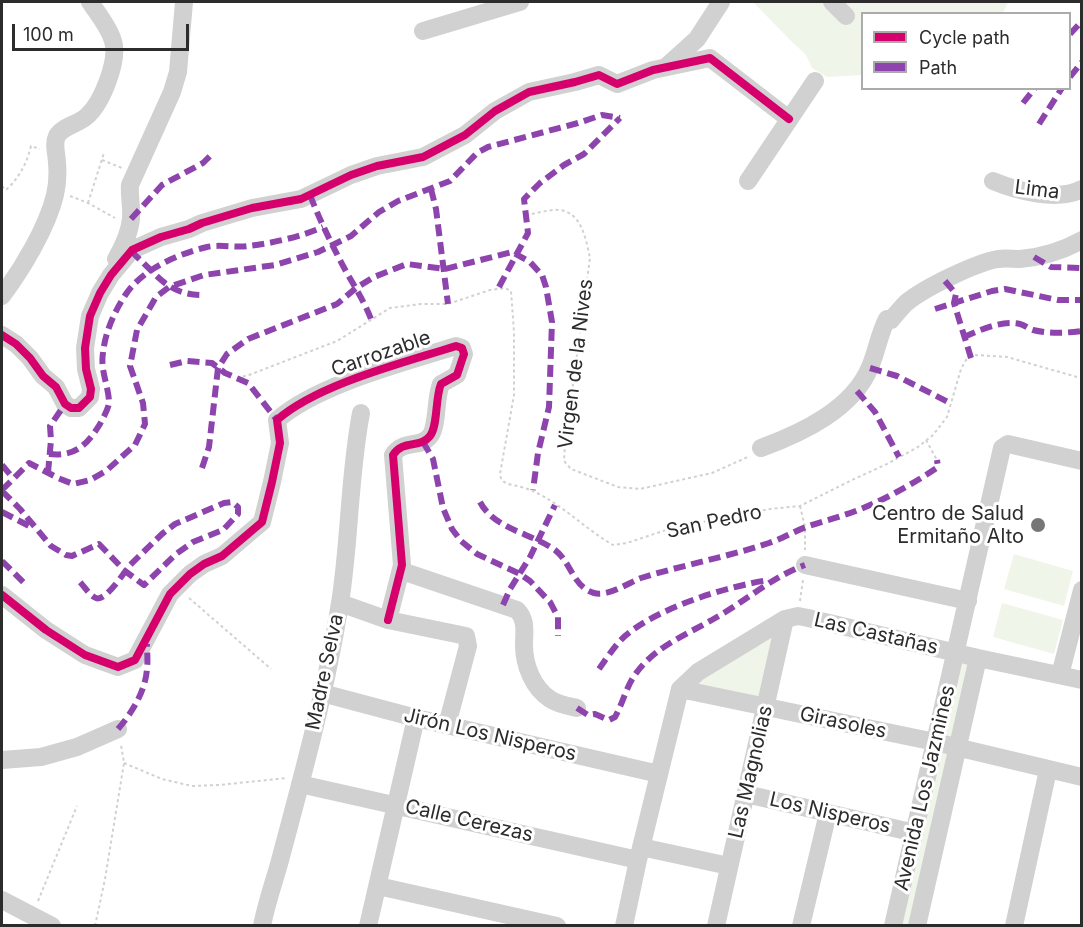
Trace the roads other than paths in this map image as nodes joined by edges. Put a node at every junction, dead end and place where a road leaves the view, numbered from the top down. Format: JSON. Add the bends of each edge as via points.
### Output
{"nodes":[{"id":1,"x":90,"y":2,"type":"edge"},
{"id":2,"x":184,"y":2,"type":"edge"},
{"id":3,"x":520,"y":2,"type":"edge"},
{"id":4,"x":721,"y":2,"type":"edge"},
{"id":5,"x":832,"y":2,"type":"edge"},
{"id":6,"x":846,"y":16,"type":"dead end"},
{"id":7,"x":423,"y":31,"type":"dead end"},
{"id":8,"x":666,"y":67,"type":"junction"},
{"id":9,"x":815,"y":81,"type":"dead end"},
{"id":10,"x":789,"y":119,"type":"junction"},
{"id":11,"x":748,"y":181,"type":"dead end"},
{"id":12,"x":993,"y":181,"type":"dead end"},
{"id":13,"x":1082,"y":189,"type":"edge"},
{"id":14,"x":1082,"y":240,"type":"edge"},
{"id":15,"x":100,"y":293,"type":"junction"},
{"id":16,"x":2,"y":296,"type":"edge"},
{"id":17,"x":2,"y":335,"type":"edge"},
{"id":18,"x":361,"y":413,"type":"dead end"},
{"id":19,"x":762,"y":448,"type":"road end"},
{"id":20,"x":1082,"y":461,"type":"edge"},
{"id":21,"x":805,"y":565,"type":"dead end"},
{"id":22,"x":402,"y":572,"type":"junction"},
{"id":23,"x":1082,"y":590,"type":"edge"},
{"id":24,"x":2,"y":595,"type":"edge"},
{"id":25,"x":968,"y":602,"type":"junction"},
{"id":26,"x":340,"y":603,"type":"junction"},
{"id":27,"x":785,"y":619,"type":"junction"},
{"id":28,"x":388,"y":620,"type":"junction"},
{"id":29,"x":956,"y":653,"type":"junction"},
{"id":30,"x":978,"y":658,"type":"junction"},
{"id":31,"x":1060,"y":675,"type":"junction"},
{"id":32,"x":1082,"y":680,"type":"edge"},
{"id":33,"x":680,"y":689,"type":"junction"},
{"id":34,"x":322,"y":693,"type":"junction"},
{"id":35,"x":766,"y":707,"type":"junction"},
{"id":36,"x":577,"y":708,"type":"dead end"},
{"id":37,"x":416,"y":718,"type":"junction"},
{"id":38,"x":447,"y":725,"type":"junction"},
{"id":39,"x":118,"y":729,"type":"road end"},
{"id":40,"x":935,"y":742,"type":"junction"},
{"id":41,"x":958,"y":748,"type":"junction"},
{"id":42,"x":2,"y":760,"type":"edge"},
{"id":43,"x":1048,"y":770,"type":"junction"},
{"id":44,"x":659,"y":774,"type":"junction"},
{"id":45,"x":1082,"y":777,"type":"edge"},
{"id":46,"x":301,"y":780,"type":"junction"},
{"id":47,"x":746,"y":794,"type":"junction"},
{"id":48,"x":396,"y":804,"type":"junction"},
{"id":49,"x":828,"y":813,"type":"junction"},
{"id":50,"x":915,"y":833,"type":"junction"},
{"id":51,"x":640,"y":854,"type":"junction"},
{"id":52,"x":729,"y":866,"type":"junction"},
{"id":53,"x":378,"y":886,"type":"junction"},
{"id":54,"x":2,"y":900,"type":"edge"},
{"id":55,"x":52,"y":926,"type":"edge"},
{"id":56,"x":262,"y":926,"type":"edge"},
{"id":57,"x":368,"y":926,"type":"edge"},
{"id":58,"x":557,"y":926,"type":"edge"},
{"id":59,"x":624,"y":926,"type":"edge"},
{"id":60,"x":716,"y":926,"type":"edge"},
{"id":61,"x":801,"y":926,"type":"edge"},
{"id":62,"x":893,"y":926,"type":"edge"},
{"id":63,"x":917,"y":926,"type":"edge"},
{"id":64,"x":1014,"y":926,"type":"edge"}],
"edges":[{"from":1,"to":16,"type":"street","via":[[113,40],[115,52],[109,78],[101,98],[87,116],[58,135],[56,191],[41,231]]},
{"from":2,"to":15,"type":"street","via":[[178,72],[135,173],[129,191],[131,219],[125,242]]},
{"from":3,"to":7,"type":"street"},
{"from":4,"to":8,"type":"street","via":[[697,39]]},
{"from":5,"to":6,"type":"street"},
{"from":8,"to":10,"type":"street","via":[[710,58]]},
{"from":8,"to":15,"type":"street","via":[[616,84],[599,75],[530,92],[495,111],[465,135],[423,157],[351,174],[302,199],[252,208],[161,237],[132,250]]},
{"from":9,"to":10,"type":"street"},
{"from":10,"to":11,"type":"street"},
{"from":12,"to":13,"type":"street","name":"Lima","via":[[1013,189],[1046,194],[1073,194]]},
{"from":14,"to":19,"type":"street","via":[[1034,257],[996,259],[907,302],[891,320],[886,319],[870,368],[857,391],[806,428]]},
{"from":15,"to":17,"type":"street","via":[[90,316],[85,348],[90,397],[79,408],[65,404],[56,387],[30,358]]},
{"from":18,"to":26,"type":"street","name":"Madre Selva"},
{"from":20,"to":25,"type":"street","name":"Avenida Los Jazmines","via":[[1008,444],[1002,448]]},
{"from":21,"to":25,"type":"street"},
{"from":22,"to":24,"type":"street","name":"Carrozable","via":[[393,455],[404,445],[429,439],[441,384],[457,375],[464,354],[456,346],[326,390],[291,408],[278,420],[280,443],[262,522],[222,556],[190,574],[170,594],[135,660],[118,667],[85,655]]},
{"from":22,"to":28,"type":"street"},
{"from":22,"to":36,"type":"street","via":[[517,610],[524,622],[526,658],[536,686],[550,700]]},
{"from":23,"to":31,"type":"street"},
{"from":25,"to":29,"type":"street","name":"Avenida Los Jazmines"},
{"from":26,"to":28,"type":"street"},
{"from":26,"to":34,"type":"street","name":"Madre Selva"},
{"from":27,"to":29,"type":"street","name":"Las Castañas","via":[[798,616]]},
{"from":27,"to":33,"type":"street","name":"Las Castañas","via":[[699,672]]},
{"from":27,"to":35,"type":"street","name":"Las Magnolias"},
{"from":28,"to":38,"type":"street","via":[[466,636],[468,646]]},
{"from":29,"to":30,"type":"street","name":"Las Castañas"},
{"from":29,"to":40,"type":"street","name":"Avenida Los Jazmines"},
{"from":30,"to":31,"type":"street","name":"Las Castañas"},
{"from":30,"to":41,"type":"street","name":"Avenida Los Jazmines"},
{"from":31,"to":32,"type":"street","name":"Las Castañas"},
{"from":33,"to":35,"type":"street","name":"Girasoles"},
{"from":33,"to":44,"type":"street"},
{"from":34,"to":37,"type":"street","name":"Jirón Los Nisperos"},
{"from":34,"to":46,"type":"street","name":"Madre Selva"},
{"from":35,"to":40,"type":"street","name":"Girasoles"},
{"from":35,"to":47,"type":"street","name":"Las Magnolias"},
{"from":37,"to":38,"type":"street","name":"Jirón Los Nisperos"},
{"from":37,"to":48,"type":"street"},
{"from":38,"to":44,"type":"street","name":"Jirón Los Nisperos"},
{"from":39,"to":42,"type":"street","via":[[77,747]]},
{"from":40,"to":41,"type":"street"},
{"from":40,"to":50,"type":"street","name":"Avenida Los Jazmines"},
{"from":41,"to":43,"type":"street"},
{"from":41,"to":63,"type":"street","name":"Avenida Los Jazmines"},
{"from":43,"to":45,"type":"street"},
{"from":43,"to":64,"type":"street"},
{"from":44,"to":51,"type":"street"},
{"from":46,"to":48,"type":"street","name":"Calle Cerezas"},
{"from":46,"to":56,"type":"street","name":"Madre Selva"},
{"from":47,"to":49,"type":"street","name":"Los Nisperos"},
{"from":47,"to":52,"type":"street","name":"Las Magnolias"},
{"from":48,"to":51,"type":"street","name":"Calle Cerezas"},
{"from":48,"to":53,"type":"street"},
{"from":49,"to":50,"type":"street","name":"Los Nisperos"},
{"from":49,"to":61,"type":"street"},
{"from":50,"to":62,"type":"street","name":"Avenida Los Jazmines"},
{"from":51,"to":52,"type":"street","name":"Calle Cerezas"},
{"from":51,"to":59,"type":"street"},
{"from":52,"to":60,"type":"street","name":"Las Magnolias"},
{"from":53,"to":57,"type":"street"},
{"from":53,"to":58,"type":"street"},
{"from":54,"to":55,"type":"street"}]}
